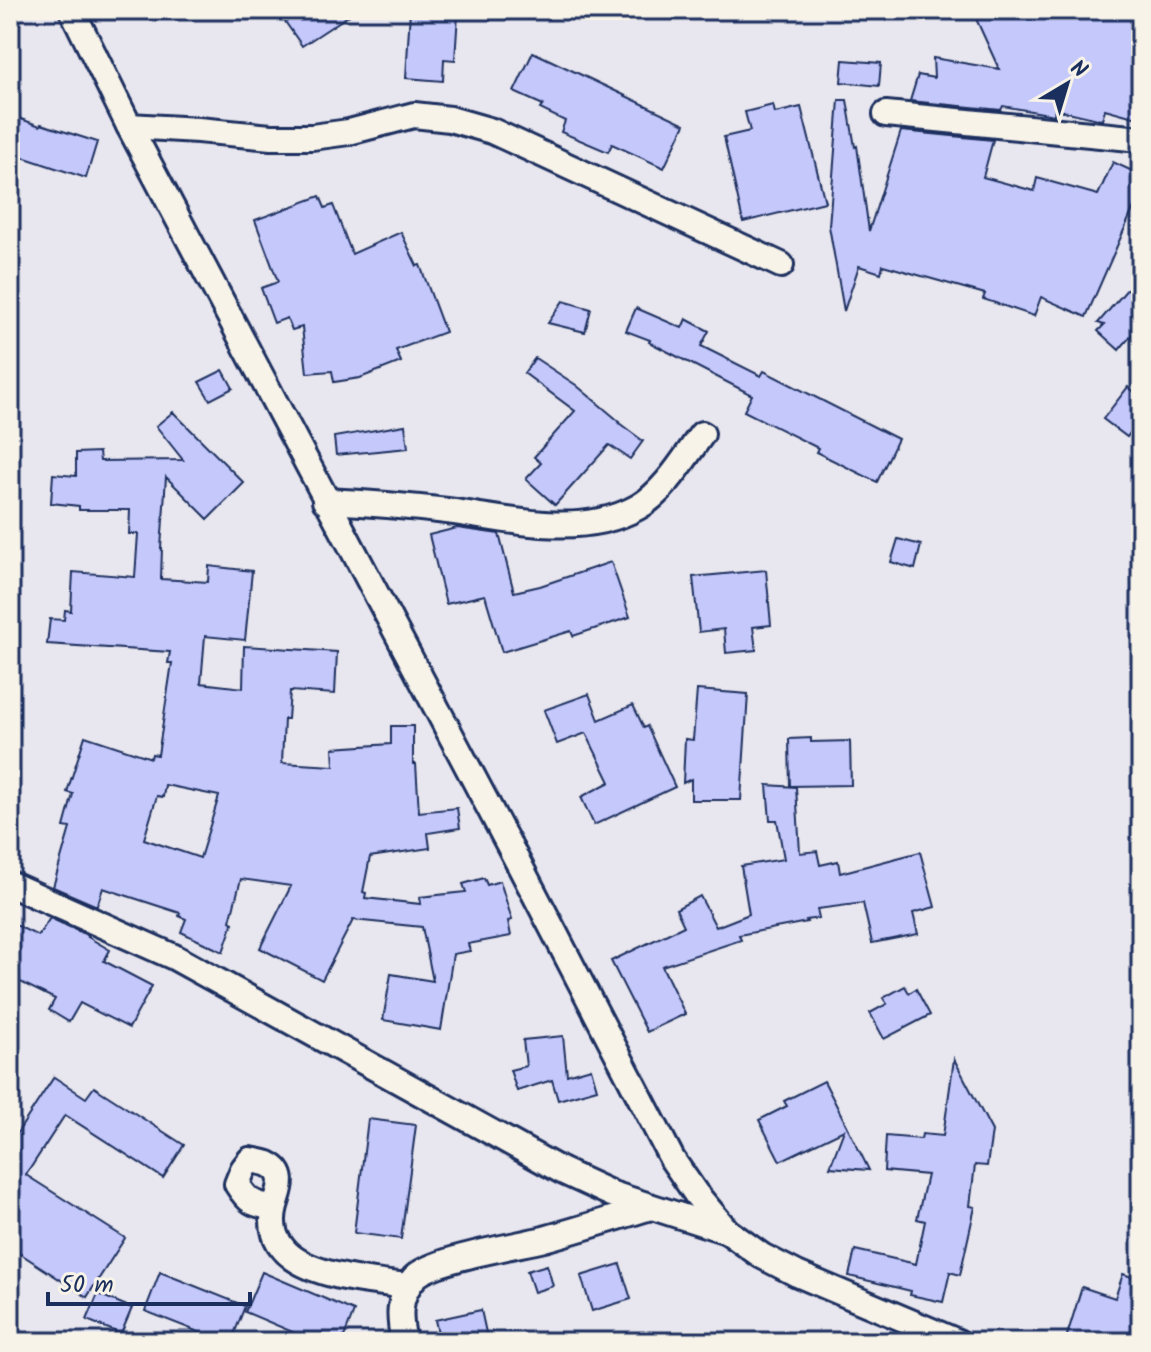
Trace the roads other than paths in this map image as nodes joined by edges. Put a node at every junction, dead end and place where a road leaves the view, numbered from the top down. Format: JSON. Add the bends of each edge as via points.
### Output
{"nodes":[{"id":1,"x":72,"y":10,"type":"edge"},
{"id":2,"x":886,"y":114,"type":"dead end"},
{"id":3,"x":129,"y":126,"type":"junction"},
{"id":4,"x":1141,"y":139,"type":"edge"},
{"id":5,"x":781,"y":265,"type":"dead end"},
{"id":6,"x":702,"y":434,"type":"dead end"},
{"id":7,"x":325,"y":501,"type":"junction"},
{"id":8,"x":10,"y":884,"type":"edge"},
{"id":9,"x":651,"y":1207,"type":"junction"},
{"id":10,"x":274,"y":1208,"type":"dead end"},
{"id":11,"x":727,"y":1231,"type":"junction"},
{"id":12,"x":408,"y":1286,"type":"junction"},
{"id":13,"x":404,"y":1342,"type":"edge"},
{"id":14,"x":958,"y":1342,"type":"edge"}],
"edges":[{"from":1,"to":3,"type":"street"},
{"from":2,"to":4,"type":"street"},
{"from":3,"to":5,"type":"street","via":[[312,137],[414,115],[450,119],[492,131]]},
{"from":3,"to":7,"type":"street"},
{"from":6,"to":7,"type":"street","via":[[641,506],[588,523]]},
{"from":7,"to":11,"type":"street","via":[[672,1159]]},
{"from":8,"to":9,"type":"street","via":[[174,957],[562,1171]]},
{"from":9,"to":11,"type":"street"},
{"from":9,"to":12,"type":"street","via":[[432,1265]]},
{"from":10,"to":12,"type":"street","via":[[273,1230],[282,1248],[298,1260],[338,1277]]},
{"from":11,"to":14,"type":"street","via":[[797,1274]]},
{"from":12,"to":13,"type":"street","via":[[399,1319]]}]}
